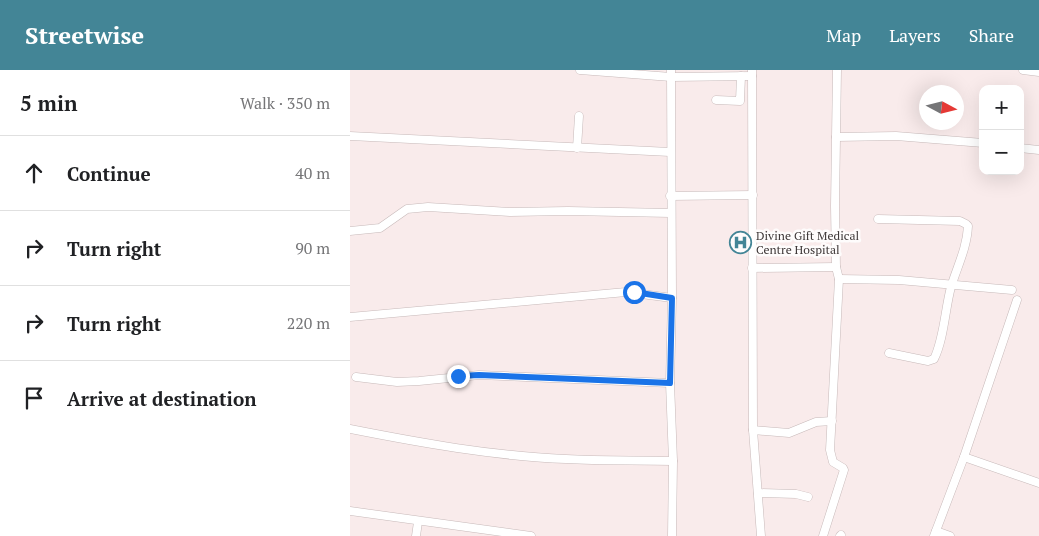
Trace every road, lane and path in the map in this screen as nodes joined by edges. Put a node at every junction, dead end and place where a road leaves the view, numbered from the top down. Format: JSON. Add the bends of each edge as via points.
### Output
{"nodes":[{"id":1,"x":580,"y":70,"type":"edge"},
{"id":2,"x":837,"y":70,"type":"edge"},
{"id":3,"x":1023,"y":70,"type":"edge"},
{"id":4,"x":593,"y":71,"type":"edge"},
{"id":5,"x":1039,"y":72,"type":"edge"},
{"id":6,"x":752,"y":73,"type":"edge"},
{"id":7,"x":671,"y":74,"type":"edge"},
{"id":8,"x":740,"y":76,"type":"junction"},
{"id":9,"x":716,"y":100,"type":"dead end"},
{"id":10,"x":579,"y":116,"type":"dead end"},
{"id":11,"x":350,"y":136,"type":"edge"},
{"id":12,"x":836,"y":137,"type":"junction"},
{"id":13,"x":979,"y":143,"type":"edge"},
{"id":14,"x":576,"y":148,"type":"junction"},
{"id":15,"x":1024,"y":148,"type":"edge"},
{"id":16,"x":1039,"y":150,"type":"edge"},
{"id":17,"x":670,"y":152,"type":"junction"},
{"id":18,"x":753,"y":195,"type":"junction"},
{"id":19,"x":670,"y":196,"type":"junction"},
{"id":20,"x":671,"y":213,"type":"junction"},
{"id":21,"x":878,"y":219,"type":"dead end"},
{"id":22,"x":350,"y":231,"type":"edge"},
{"id":23,"x":836,"y":267,"type":"junction"},
{"id":24,"x":752,"y":268,"type":"junction"},
{"id":25,"x":839,"y":280,"type":"junction"},
{"id":26,"x":952,"y":284,"type":"junction"},
{"id":27,"x":1012,"y":290,"type":"dead end"},
{"id":28,"x":672,"y":298,"type":"junction"},
{"id":29,"x":1017,"y":300,"type":"dead end"},
{"id":30,"x":350,"y":317,"type":"edge"},
{"id":31,"x":889,"y":353,"type":"dead end"},
{"id":32,"x":356,"y":378,"type":"dead end"},
{"id":33,"x":670,"y":383,"type":"junction"},
{"id":34,"x":832,"y":421,"type":"junction"},
{"id":35,"x":350,"y":429,"type":"edge"},
{"id":36,"x":753,"y":430,"type":"junction"},
{"id":37,"x":964,"y":457,"type":"junction"},
{"id":38,"x":672,"y":461,"type":"junction"},
{"id":39,"x":1039,"y":483,"type":"edge"},
{"id":40,"x":758,"y":493,"type":"junction"},
{"id":41,"x":808,"y":497,"type":"dead end"},
{"id":42,"x":350,"y":511,"type":"edge"},
{"id":43,"x":418,"y":522,"type":"junction"},
{"id":44,"x":935,"y":533,"type":"edge"},
{"id":45,"x":497,"y":534,"type":"edge"},
{"id":46,"x":416,"y":536,"type":"edge"},
{"id":47,"x":531,"y":536,"type":"edge"},
{"id":48,"x":671,"y":536,"type":"edge"},
{"id":49,"x":761,"y":536,"type":"edge"},
{"id":50,"x":823,"y":536,"type":"edge"},
{"id":51,"x":950,"y":536,"type":"edge"}],
"edges":[{"from":1,"to":4,"type":"street"},
{"from":2,"to":12,"type":"street"},
{"from":3,"to":5,"type":"street"},
{"from":4,"to":7,"type":"street"},
{"from":6,"to":8,"type":"street"},
{"from":6,"to":18,"type":"street"},
{"from":7,"to":8,"type":"street"},
{"from":7,"to":17,"type":"street"},
{"from":8,"to":9,"type":"street","via":[[740,101]]},
{"from":10,"to":14,"type":"street"},
{"from":11,"to":14,"type":"street"},
{"from":12,"to":13,"type":"street","via":[[896,136]]},
{"from":12,"to":23,"type":"street"},
{"from":14,"to":17,"type":"street"},
{"from":15,"to":16,"type":"street"},
{"from":17,"to":19,"type":"street"},
{"from":18,"to":19,"type":"street"},
{"from":18,"to":24,"type":"street"},
{"from":19,"to":20,"type":"street"},
{"from":20,"to":22,"type":"street","via":[[510,212],[421,207],[402,212],[380,228]]},
{"from":20,"to":28,"type":"street"},
{"from":21,"to":26,"type":"street","via":[[966,224],[968,230],[962,258]]},
{"from":23,"to":24,"type":"street"},
{"from":23,"to":25,"type":"street"},
{"from":24,"to":36,"type":"street"},
{"from":25,"to":26,"type":"street"},
{"from":25,"to":34,"type":"street"},
{"from":26,"to":27,"type":"street"},
{"from":26,"to":31,"type":"street","via":[[934,359],[928,361]]},
{"from":28,"to":30,"type":"street","via":[[626,292]]},
{"from":28,"to":33,"type":"street"},
{"from":29,"to":37,"type":"street"},
{"from":32,"to":33,"type":"street","via":[[412,381],[479,375]]},
{"from":33,"to":38,"type":"street"},
{"from":34,"to":36,"type":"street","via":[[816,422],[789,433]]},
{"from":34,"to":50,"type":"street","via":[[830,457],[844,470]]},
{"from":35,"to":38,"type":"street","via":[[430,444],[526,456]]},
{"from":36,"to":40,"type":"street"},
{"from":37,"to":39,"type":"street"},
{"from":37,"to":44,"type":"street"},
{"from":38,"to":48,"type":"street"},
{"from":40,"to":41,"type":"street"},
{"from":40,"to":49,"type":"street"},
{"from":42,"to":43,"type":"street"},
{"from":43,"to":45,"type":"street"},
{"from":43,"to":46,"type":"street"},
{"from":44,"to":51,"type":"street"},
{"from":45,"to":47,"type":"street"}]}
